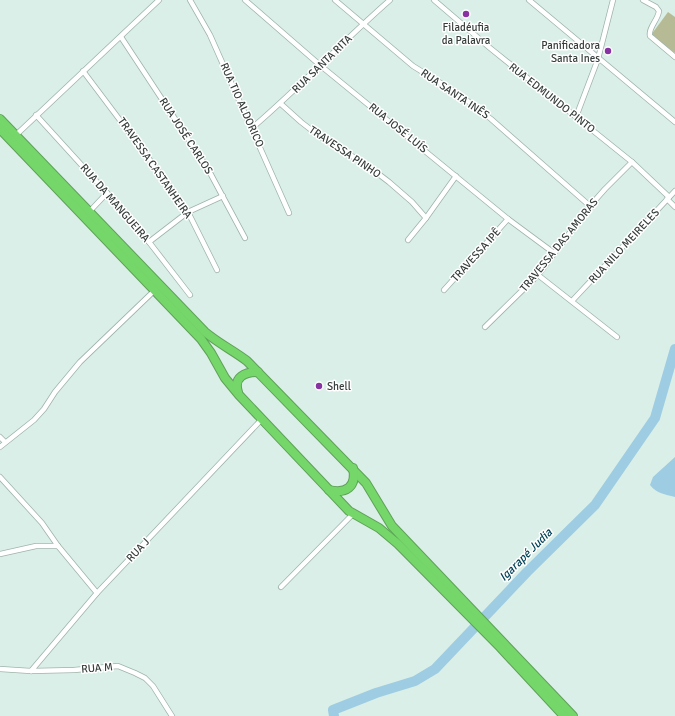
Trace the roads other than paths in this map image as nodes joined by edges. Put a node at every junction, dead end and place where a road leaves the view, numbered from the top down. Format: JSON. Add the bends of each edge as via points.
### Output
{"nodes":[{"id":1,"x":159,"y":0,"type":"edge"},
{"id":2,"x":190,"y":0,"type":"edge"},
{"id":3,"x":245,"y":0,"type":"edge"},
{"id":4,"x":335,"y":0,"type":"edge"},
{"id":5,"x":390,"y":0,"type":"edge"},
{"id":6,"x":434,"y":0,"type":"edge"},
{"id":7,"x":529,"y":0,"type":"edge"},
{"id":8,"x":613,"y":0,"type":"edge"},
{"id":9,"x":643,"y":0,"type":"edge"},
{"id":10,"x":363,"y":23,"type":"junction"},
{"id":11,"x":121,"y":37,"type":"junction"},
{"id":12,"x":675,"y":57,"type":"edge"},
{"id":13,"x":598,"y":59,"type":"junction"},
{"id":14,"x":321,"y":66,"type":"junction"},
{"id":15,"x":84,"y":71,"type":"junction"},
{"id":16,"x":281,"y":104,"type":"junction"},
{"id":17,"x":36,"y":115,"type":"junction"},
{"id":18,"x":576,"y":116,"type":"junction"},
{"id":19,"x":0,"y":119,"type":"edge"},
{"id":20,"x":675,"y":122,"type":"edge"},
{"id":21,"x":252,"y":128,"type":"junction"},
{"id":22,"x":0,"y":129,"type":"edge"},
{"id":23,"x":16,"y":135,"type":"junction"},
{"id":24,"x":632,"y":162,"type":"junction"},
{"id":25,"x":456,"y":176,"type":"junction"},
{"id":26,"x":675,"y":191,"type":"edge"},
{"id":27,"x":107,"y":193,"type":"junction"},
{"id":28,"x":223,"y":196,"type":"junction"},
{"id":29,"x":668,"y":198,"type":"junction"},
{"id":30,"x":590,"y":206,"type":"junction"},
{"id":31,"x":675,"y":207,"type":"edge"},
{"id":32,"x":90,"y":211,"type":"junction"},
{"id":33,"x":188,"y":212,"type":"junction"},
{"id":34,"x":289,"y":213,"type":"dead end"},
{"id":35,"x":426,"y":218,"type":"junction"},
{"id":36,"x":508,"y":219,"type":"junction"},
{"id":37,"x":245,"y":238,"type":"dead end"},
{"id":38,"x":408,"y":240,"type":"dead end"},
{"id":39,"x":149,"y":242,"type":"junction"},
{"id":40,"x":554,"y":253,"type":"junction"},
{"id":41,"x":217,"y":270,"type":"dead end"},
{"id":42,"x":538,"y":275,"type":"junction"},
{"id":43,"x":155,"y":290,"type":"junction"},
{"id":44,"x":444,"y":290,"type":"dead end"},
{"id":45,"x":190,"y":295,"type":"dead end"},
{"id":46,"x":572,"y":301,"type":"junction"},
{"id":47,"x":485,"y":327,"type":"dead end"},
{"id":48,"x":617,"y":337,"type":"dead end"},
{"id":49,"x":258,"y":372,"type":"junction"},
{"id":50,"x":239,"y":395,"type":"junction"},
{"id":51,"x":262,"y":419,"type":"junction"},
{"id":52,"x":0,"y":436,"type":"edge"},
{"id":53,"x":5,"y":442,"type":"junction"},
{"id":54,"x":0,"y":446,"type":"edge"},
{"id":55,"x":353,"y":468,"type":"junction"},
{"id":56,"x":0,"y":477,"type":"edge"},
{"id":57,"x":329,"y":490,"type":"junction"},
{"id":58,"x":353,"y":514,"type":"junction"},
{"id":59,"x":58,"y":546,"type":"junction"},
{"id":60,"x":1,"y":553,"type":"edge"},
{"id":61,"x":281,"y":587,"type":"dead end"},
{"id":62,"x":446,"y":588,"type":"junction"},
{"id":63,"x":96,"y":593,"type":"junction"},
{"id":64,"x":501,"y":644,"type":"junction"},
{"id":65,"x":0,"y":669,"type":"edge"},
{"id":66,"x":31,"y":671,"type":"junction"},
{"id":67,"x":172,"y":716,"type":"edge"},
{"id":68,"x":564,"y":716,"type":"edge"},
{"id":69,"x":573,"y":716,"type":"edge"}],
"edges":[{"from":1,"to":11,"type":"street"},
{"from":2,"to":21,"type":"street","name":"RUA TIO ALDORICO","via":[[210,35]]},
{"from":3,"to":14,"type":"street","name":"RUA JOSÉ LUÍS"},
{"from":4,"to":10,"type":"street","name":"RUA SANTA INÊS"},
{"from":5,"to":10,"type":"street","name":"RUA SANTA RITA"},
{"from":6,"to":18,"type":"street","name":"RUA EDMUNDO PINTO"},
{"from":7,"to":13,"type":"street"},
{"from":8,"to":13,"type":"street"},
{"from":9,"to":12,"type":"street","via":[[659,11],[650,36]]},
{"from":10,"to":14,"type":"street","name":"RUA SANTA RITA"},
{"from":10,"to":30,"type":"street","name":"RUA SANTA INÊS","via":[[413,66],[460,95],[491,119]]},
{"from":11,"to":15,"type":"street"},
{"from":11,"to":28,"type":"street","name":"RUA JOSÉ CARLOS"},
{"from":13,"to":18,"type":"street"},
{"from":13,"to":20,"type":"street"},
{"from":14,"to":16,"type":"street","name":"RUA SANTA RITA"},
{"from":14,"to":25,"type":"street","name":"RUA JOSÉ LUÍS"},
{"from":15,"to":17,"type":"street"},
{"from":15,"to":33,"type":"street","name":"TRAVESSA CASTANHEIRA"},
{"from":16,"to":21,"type":"street","name":"RUA SANTA RITA"},
{"from":16,"to":35,"type":"street","name":"TRAVESSA PINHO","via":[[319,136],[376,172],[412,202]]},
{"from":17,"to":23,"type":"street"},
{"from":17,"to":27,"type":"street","name":"RUA DA MANGUEIRA"},
{"from":18,"to":24,"type":"street","name":"RUA EDMUNDO PINTO"},
{"from":19,"to":23,"type":"highway"},
{"from":21,"to":34,"type":"street","name":"RUA TIO ALDORICO"},
{"from":22,"to":43,"type":"highway"},
{"from":23,"to":32,"type":"highway"},
{"from":24,"to":29,"type":"street","name":"RUA EDMUNDO PINTO"},
{"from":24,"to":30,"type":"street","name":"TRAVESSA DAS AMORAS"},
{"from":25,"to":35,"type":"street"},
{"from":25,"to":36,"type":"street","name":"RUA JOSÉ LUÍS"},
{"from":26,"to":29,"type":"street","name":"RUA NILO MEIRELES"},
{"from":27,"to":32,"type":"street"},
{"from":27,"to":39,"type":"street","name":"RUA DA MANGUEIRA"},
{"from":28,"to":33,"type":"street"},
{"from":28,"to":37,"type":"street","name":"RUA JOSÉ CARLOS"},
{"from":29,"to":31,"type":"street","name":"RUA EDMUNDO PINTO"},
{"from":29,"to":46,"type":"street","name":"RUA NILO MEIRELES"},
{"from":30,"to":40,"type":"street","name":"TRAVESSA DAS AMORAS"},
{"from":32,"to":49,"type":"highway","via":[[205,332],[236,352]]},
{"from":33,"to":39,"type":"street"},
{"from":33,"to":41,"type":"street","name":"TRAVESSA CASTANHEIRA"},
{"from":35,"to":38,"type":"street"},
{"from":36,"to":40,"type":"street","name":"RUA JOSÉ LUÍS"},
{"from":36,"to":44,"type":"street","name":"TRAVESSA IPÊ"},
{"from":39,"to":45,"type":"street","name":"RUA DA MANGUEIRA"},
{"from":40,"to":42,"type":"street","name":"TRAVESSA DAS AMORAS"},
{"from":42,"to":46,"type":"street"},
{"from":42,"to":47,"type":"street","name":"TRAVESSA DAS AMORAS"},
{"from":43,"to":50,"type":"highway","via":[[201,339],[225,378]]},
{"from":43,"to":53,"type":"street","via":[[80,362],[34,420]]},
{"from":46,"to":48,"type":"street"},
{"from":49,"to":50,"type":"highway","via":[[246,374],[237,382]]},
{"from":49,"to":55,"type":"highway"},
{"from":50,"to":51,"type":"highway"},
{"from":51,"to":57,"type":"highway"},
{"from":51,"to":63,"type":"street","name":"RUA J"},
{"from":52,"to":53,"type":"street"},
{"from":53,"to":54,"type":"street"},
{"from":55,"to":57,"type":"highway","via":[[354,481],[347,488],[340,491]]},
{"from":55,"to":62,"type":"highway","via":[[373,492],[392,526]]},
{"from":56,"to":59,"type":"street","via":[[42,523]]},
{"from":57,"to":58,"type":"highway"},
{"from":58,"to":61,"type":"street"},
{"from":58,"to":62,"type":"highway","via":[[387,534]]},
{"from":59,"to":60,"type":"street","via":[[36,546]]},
{"from":59,"to":63,"type":"street"},
{"from":62,"to":64,"type":"highway"},
{"from":63,"to":66,"type":"street","name":"RUA J"},
{"from":64,"to":68,"type":"highway"},
{"from":64,"to":69,"type":"highway"},
{"from":65,"to":66,"type":"street","name":"RUA M"},
{"from":66,"to":67,"type":"street","name":"RUA M","via":[[118,666],[145,678]]}]}
